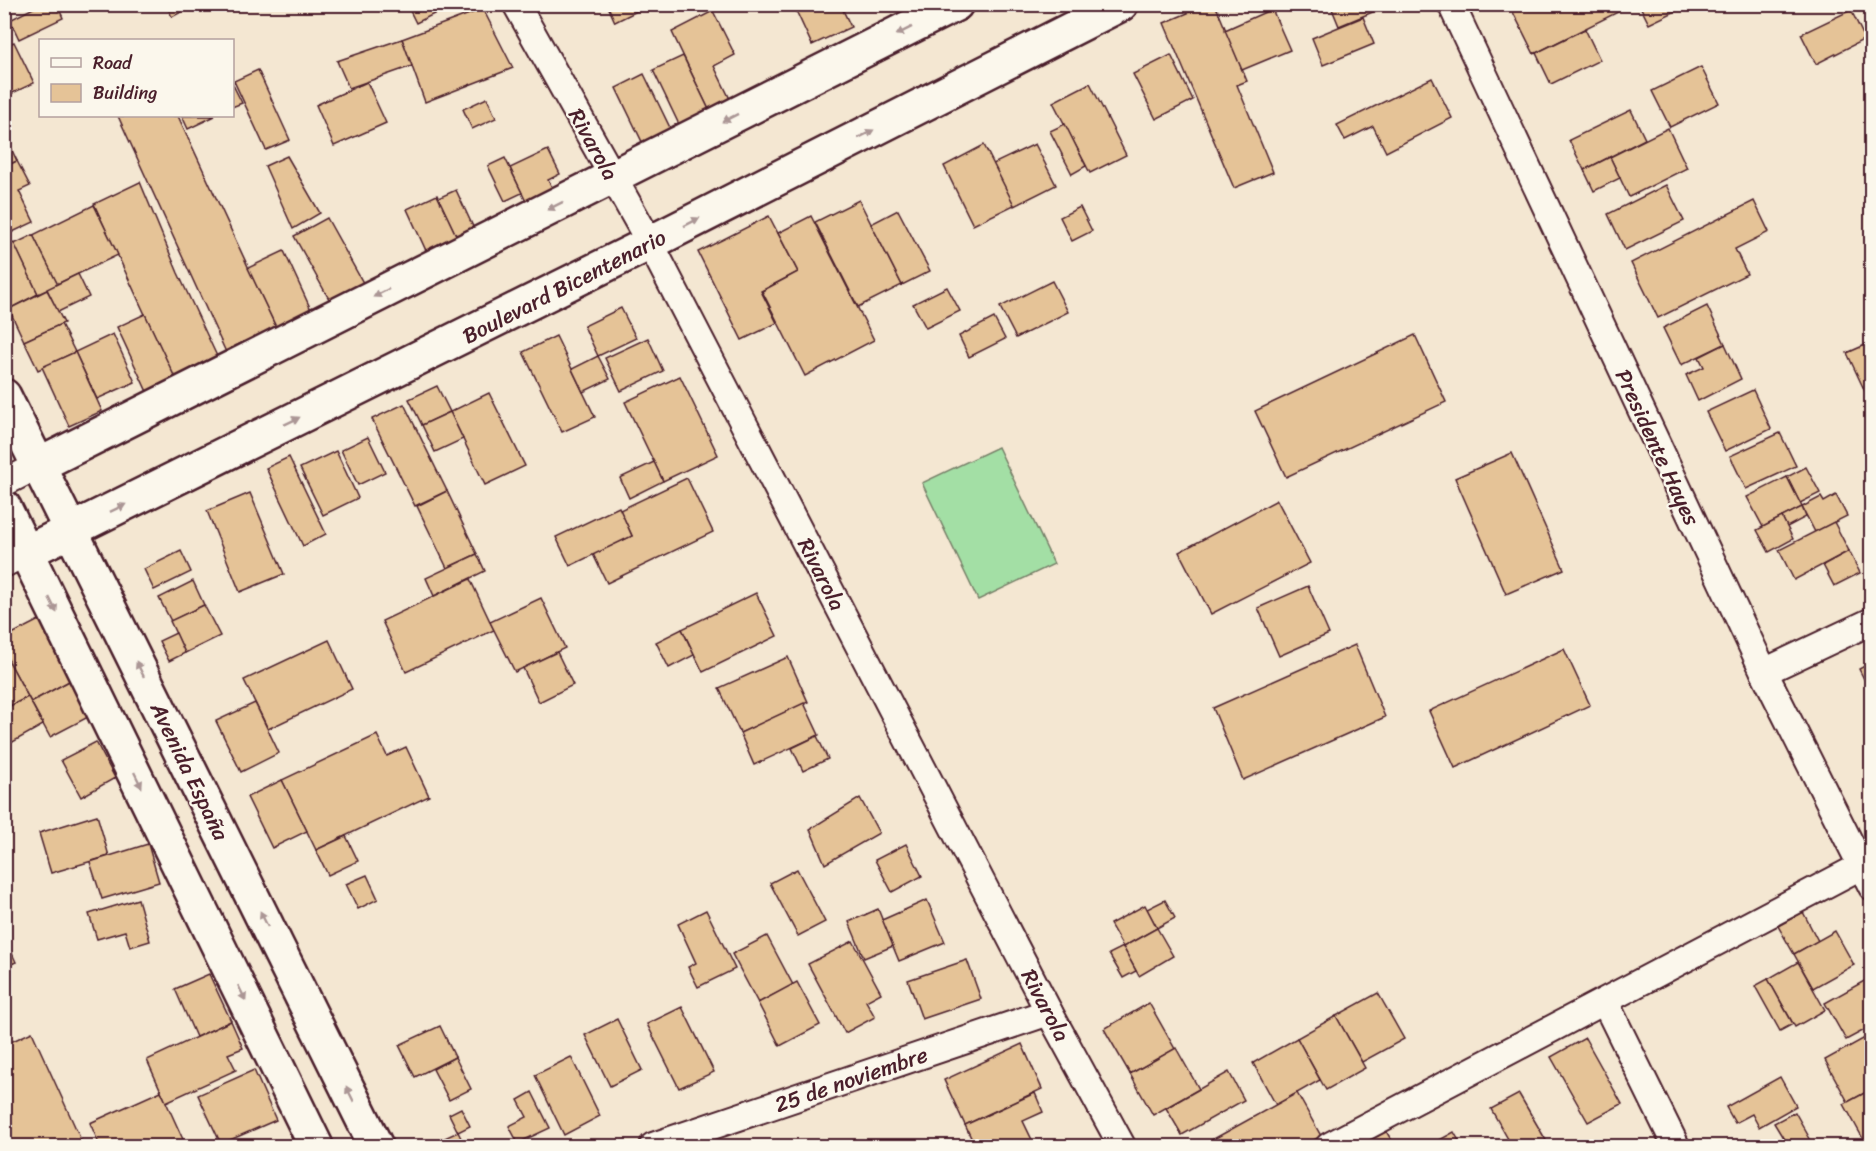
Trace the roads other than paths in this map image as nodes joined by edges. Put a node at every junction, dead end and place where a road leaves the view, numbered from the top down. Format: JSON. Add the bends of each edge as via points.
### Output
{"nodes":[{"id":1,"x":516,"y":4,"type":"edge"},
{"id":2,"x":956,"y":4,"type":"edge"},
{"id":3,"x":1121,"y":4,"type":"edge"},
{"id":4,"x":1451,"y":4,"type":"edge"},
{"id":5,"x":613,"y":177,"type":"junction"},
{"id":6,"x":650,"y":243,"type":"junction"},
{"id":7,"x":4,"y":396,"type":"edge"},
{"id":8,"x":39,"y":465,"type":"junction"},
{"id":9,"x":4,"y":483,"type":"edge"},
{"id":10,"x":4,"y":507,"type":"edge"},
{"id":11,"x":72,"y":531,"type":"junction"},
{"id":12,"x":16,"y":558,"type":"edge"},
{"id":13,"x":1872,"y":621,"type":"edge"},
{"id":14,"x":1764,"y":672,"type":"junction"},
{"id":15,"x":1866,"y":876,"type":"edge"},
{"id":16,"x":1605,"y":1002,"type":"junction"},
{"id":17,"x":1049,"y":1012,"type":"junction"},
{"id":18,"x":316,"y":1146,"type":"edge"},
{"id":19,"x":376,"y":1146,"type":"edge"},
{"id":20,"x":653,"y":1146,"type":"edge"},
{"id":21,"x":1122,"y":1146,"type":"edge"},
{"id":22,"x":1329,"y":1146,"type":"edge"},
{"id":23,"x":1676,"y":1146,"type":"edge"}],
"edges":[{"from":1,"to":5,"type":"street","name":"Rivarola"},
{"from":2,"to":5,"type":"street","one_way":true},
{"from":6,"to":3,"type":"street","name":"Boulevard Bicentenario","one_way":true},
{"from":4,"to":14,"type":"street","name":"Presidente Hayes"},
{"from":5,"to":6,"type":"street","name":"Rivarola"},
{"from":5,"to":8,"type":"street","one_way":true},
{"from":11,"to":6,"type":"street","name":"Boulevard Bicentenario","one_way":true},
{"from":6,"to":17,"type":"street","name":"Rivarola"},
{"from":7,"to":8,"type":"street","name":"Avenida España"},
{"from":8,"to":9,"type":"street"},
{"from":8,"to":11,"type":"street","name":"Avenida España"},
{"from":10,"to":12,"type":"street"},
{"from":11,"to":12,"type":"street","name":"Boulevard Bicentenario"},
{"from":19,"to":11,"type":"street","name":"Avenida España","one_way":true},
{"from":12,"to":18,"type":"street","one_way":true},
{"from":13,"to":14,"type":"street"},
{"from":14,"to":15,"type":"street","name":"Presidente Hayes"},
{"from":15,"to":16,"type":"street"},
{"from":16,"to":22,"type":"street"},
{"from":16,"to":23,"type":"street"},
{"from":17,"to":20,"type":"street","name":"25 de noviembre"},
{"from":17,"to":21,"type":"street","name":"Rivarola"}]}
